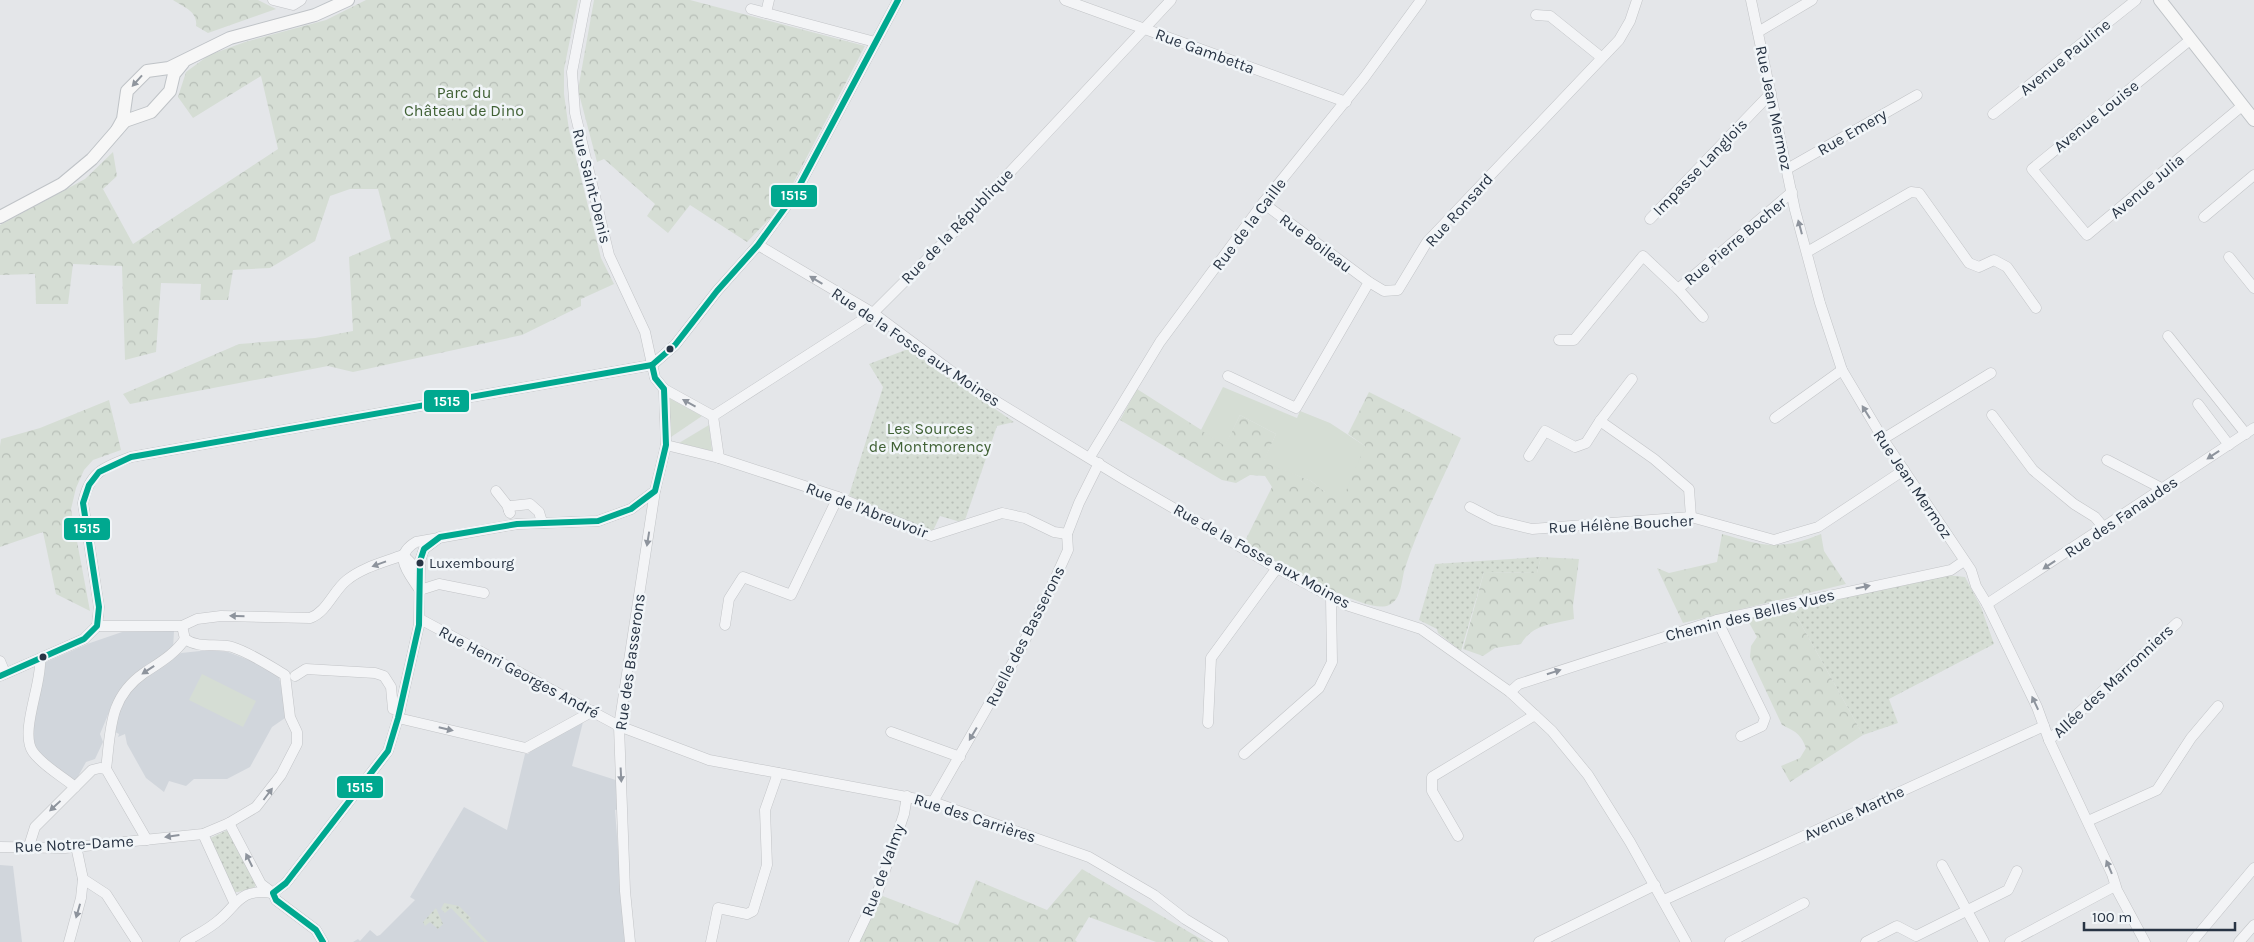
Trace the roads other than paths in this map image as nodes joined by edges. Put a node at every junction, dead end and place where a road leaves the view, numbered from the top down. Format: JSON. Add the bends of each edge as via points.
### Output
{"nodes":[{"id":1,"x":273,"y":0,"type":"edge"},
{"id":2,"x":301,"y":0,"type":"edge"},
{"id":3,"x":348,"y":0,"type":"edge"},
{"id":4,"x":586,"y":0,"type":"edge"},
{"id":5,"x":769,"y":0,"type":"edge"},
{"id":6,"x":898,"y":0,"type":"edge"},
{"id":7,"x":1065,"y":0,"type":"edge"},
{"id":8,"x":1171,"y":0,"type":"edge"},
{"id":9,"x":1421,"y":0,"type":"edge"},
{"id":10,"x":1637,"y":0,"type":"edge"},
{"id":11,"x":1751,"y":0,"type":"edge"},
{"id":12,"x":1812,"y":0,"type":"edge"},
{"id":13,"x":2136,"y":0,"type":"edge"},
{"id":14,"x":2160,"y":0,"type":"edge"},
{"id":15,"x":751,"y":10,"type":"dead end"},
{"id":16,"x":766,"y":13,"type":"junction"},
{"id":17,"x":1536,"y":15,"type":"dead end"},
{"id":18,"x":1144,"y":28,"type":"junction"},
{"id":19,"x":1758,"y":32,"type":"junction"},
{"id":20,"x":2190,"y":40,"type":"junction"},
{"id":21,"x":875,"y":42,"type":"junction"},
{"id":22,"x":1601,"y":58,"type":"junction"},
{"id":23,"x":185,"y":60,"type":"junction"},
{"id":24,"x":161,"y":69,"type":"junction"},
{"id":25,"x":171,"y":88,"type":"junction"},
{"id":26,"x":1771,"y":93,"type":"junction"},
{"id":27,"x":1917,"y":95,"type":"dead end"},
{"id":28,"x":1346,"y":102,"type":"junction"},
{"id":29,"x":126,"y":106,"type":"junction"},
{"id":30,"x":2242,"y":106,"type":"junction"},
{"id":31,"x":1993,"y":114,"type":"dead end"},
{"id":32,"x":138,"y":116,"type":"junction"},
{"id":33,"x":2254,"y":120,"type":"edge"},
{"id":34,"x":117,"y":130,"type":"junction"},
{"id":35,"x":1787,"y":169,"type":"junction"},
{"id":36,"x":2254,"y":175,"type":"edge"},
{"id":37,"x":1792,"y":192,"type":"junction"},
{"id":38,"x":2056,"y":199,"type":"joint"},
{"id":39,"x":1263,"y":203,"type":"junction"},
{"id":40,"x":0,"y":217,"type":"edge"},
{"id":41,"x":2204,"y":217,"type":"dead end"},
{"id":42,"x":1650,"y":219,"type":"dead end"},
{"id":43,"x":758,"y":245,"type":"junction"},
{"id":44,"x":1807,"y":252,"type":"junction"},
{"id":45,"x":2229,"y":257,"type":"dead end"},
{"id":46,"x":2252,"y":281,"type":"edge"},
{"id":47,"x":1369,"y":282,"type":"junction"},
{"id":48,"x":1678,"y":289,"type":"junction"},
{"id":49,"x":2036,"y":308,"type":"dead end"},
{"id":50,"x":873,"y":313,"type":"junction"},
{"id":51,"x":1703,"y":317,"type":"dead end"},
{"id":52,"x":2168,"y":336,"type":"dead end"},
{"id":53,"x":1559,"y":340,"type":"dead end"},
{"id":54,"x":652,"y":365,"type":"junction"},
{"id":55,"x":1842,"y":370,"type":"junction"},
{"id":56,"x":1991,"y":373,"type":"dead end"},
{"id":57,"x":1228,"y":376,"type":"dead end"},
{"id":58,"x":1632,"y":379,"type":"dead end"},
{"id":59,"x":664,"y":389,"type":"junction"},
{"id":60,"x":2198,"y":404,"type":"dead end"},
{"id":61,"x":1992,"y":414,"type":"dead end"},
{"id":62,"x":713,"y":416,"type":"junction"},
{"id":63,"x":1775,"y":418,"type":"dead end"},
{"id":64,"x":1600,"y":421,"type":"junction"},
{"id":65,"x":2250,"y":431,"type":"edge"},
{"id":66,"x":1883,"y":438,"type":"junction"},
{"id":67,"x":666,"y":445,"type":"junction"},
{"id":68,"x":2229,"y":445,"type":"junction"},
{"id":69,"x":1530,"y":456,"type":"dead end"},
{"id":70,"x":1090,"y":457,"type":"junction"},
{"id":71,"x":719,"y":458,"type":"junction"},
{"id":72,"x":2108,"y":460,"type":"dead end"},
{"id":73,"x":1099,"y":463,"type":"junction"},
{"id":74,"x":1904,"y":470,"type":"junction"},
{"id":75,"x":2163,"y":489,"type":"junction"},
{"id":76,"x":496,"y":491,"type":"dead end"},
{"id":77,"x":655,"y":491,"type":"junction"},
{"id":78,"x":838,"y":497,"type":"junction"},
{"id":79,"x":1470,"y":507,"type":"dead end"},
{"id":80,"x":509,"y":511,"type":"junction"},
{"id":81,"x":1691,"y":517,"type":"junction"},
{"id":82,"x":542,"y":522,"type":"junction"},
{"id":83,"x":517,"y":524,"type":"junction"},
{"id":84,"x":2104,"y":528,"type":"junction"},
{"id":85,"x":1067,"y":534,"type":"junction"},
{"id":86,"x":440,"y":536,"type":"junction"},
{"id":87,"x":403,"y":555,"type":"junction"},
{"id":88,"x":1964,"y":561,"type":"junction"},
{"id":89,"x":1277,"y":568,"type":"junction"},
{"id":90,"x":419,"y":571,"type":"junction"},
{"id":91,"x":420,"y":590,"type":"junction"},
{"id":92,"x":484,"y":593,"type":"dead end"},
{"id":93,"x":1331,"y":597,"type":"junction"},
{"id":94,"x":1987,"y":604,"type":"junction"},
{"id":95,"x":420,"y":619,"type":"junction"},
{"id":96,"x":1717,"y":620,"type":"junction"},
{"id":97,"x":2177,"y":622,"type":"dead end"},
{"id":98,"x":725,"y":625,"type":"dead end"},
{"id":99,"x":97,"y":626,"type":"junction"},
{"id":100,"x":182,"y":626,"type":"junction"},
{"id":101,"x":185,"y":639,"type":"junction"},
{"id":102,"x":40,"y":660,"type":"junction"},
{"id":103,"x":0,"y":661,"type":"edge"},
{"id":104,"x":3,"y":674,"type":"edge"},
{"id":105,"x":290,"y":676,"type":"junction"},
{"id":106,"x":1510,"y":692,"type":"junction"},
{"id":107,"x":2218,"y":706,"type":"dead end"},
{"id":108,"x":592,"y":711,"type":"junction"},
{"id":109,"x":399,"y":715,"type":"junction"},
{"id":110,"x":1535,"y":715,"type":"junction"},
{"id":111,"x":1208,"y":723,"type":"dead end"},
{"id":112,"x":619,"y":726,"type":"junction"},
{"id":113,"x":2044,"y":726,"type":"junction"},
{"id":114,"x":891,"y":732,"type":"dead end"},
{"id":115,"x":1741,"y":736,"type":"dead end"},
{"id":116,"x":2049,"y":740,"type":"junction"},
{"id":117,"x":1244,"y":754,"type":"dead end"},
{"id":118,"x":960,"y":757,"type":"junction"},
{"id":119,"x":106,"y":769,"type":"junction"},
{"id":120,"x":778,"y":772,"type":"junction"},
{"id":121,"x":75,"y":787,"type":"junction"},
{"id":122,"x":907,"y":796,"type":"junction"},
{"id":123,"x":933,"y":802,"type":"junction"},
{"id":124,"x":2088,"y":820,"type":"junction"},
{"id":125,"x":229,"y":823,"type":"junction"},
{"id":126,"x":203,"y":834,"type":"junction"},
{"id":127,"x":1458,"y":836,"type":"dead end"},
{"id":128,"x":147,"y":840,"type":"junction"},
{"id":129,"x":29,"y":846,"type":"junction"},
{"id":130,"x":76,"y":846,"type":"junction"},
{"id":131,"x":0,"y":848,"type":"edge"},
{"id":132,"x":1942,"y":864,"type":"dead end"},
{"id":133,"x":2254,"y":868,"type":"edge"},
{"id":134,"x":2017,"y":871,"type":"dead end"},
{"id":135,"x":83,"y":879,"type":"junction"},
{"id":136,"x":1655,"y":885,"type":"junction"},
{"id":137,"x":2115,"y":886,"type":"junction"},
{"id":138,"x":273,"y":893,"type":"junction"},
{"id":139,"x":1664,"y":900,"type":"junction"},
{"id":140,"x":234,"y":902,"type":"junction"},
{"id":141,"x":1804,"y":903,"type":"dead end"},
{"id":142,"x":1966,"y":910,"type":"junction"},
{"id":143,"x":2254,"y":925,"type":"edge"},
{"id":144,"x":69,"y":942,"type":"edge"},
{"id":145,"x":137,"y":942,"type":"edge"},
{"id":146,"x":185,"y":942,"type":"edge"},
{"id":147,"x":323,"y":942,"type":"edge"},
{"id":148,"x":630,"y":942,"type":"edge"},
{"id":149,"x":711,"y":942,"type":"edge"},
{"id":150,"x":854,"y":942,"type":"edge"},
{"id":151,"x":1223,"y":942,"type":"edge"},
{"id":152,"x":1539,"y":942,"type":"edge"},
{"id":153,"x":1686,"y":942,"type":"edge"},
{"id":154,"x":1730,"y":942,"type":"edge"},
{"id":155,"x":1866,"y":942,"type":"edge"},
{"id":156,"x":1984,"y":942,"type":"edge"},
{"id":157,"x":2010,"y":942,"type":"edge"},
{"id":158,"x":2144,"y":942,"type":"edge"},
{"id":159,"x":2192,"y":942,"type":"edge"},
{"id":160,"x":2239,"y":942,"type":"edge"}],
"edges":[{"from":1,"to":2,"type":"street","via":[[293,6]]},
{"from":3,"to":23,"type":"main road","via":[[306,18],[230,38]]},
{"from":4,"to":54,"type":"street","name":"Rue Saint-Denis","via":[[572,72],[575,113],[609,255],[645,332]]},
{"from":5,"to":16,"type":"street"},
{"from":6,"to":21,"type":"street"},
{"from":7,"to":18,"type":"street","name":"Rue Gambetta"},
{"from":8,"to":18,"type":"street","name":"Rue de la République"},
{"from":9,"to":28,"type":"street","name":"Rue de la Caille"},
{"from":10,"to":22,"type":"street","name":"Rue Ronsard","via":[[1625,30]]},
{"from":11,"to":19,"type":"street","name":"Rue Jean Mermoz"},
{"from":12,"to":19,"type":"street"},
{"from":13,"to":31,"type":"street","name":"Avenue Pauline"},
{"from":14,"to":20,"type":"main road"},
{"from":15,"to":16,"type":"street"},
{"from":16,"to":21,"type":"street"},
{"from":17,"to":22,"type":"street","via":[[1550,16]]},
{"from":18,"to":28,"type":"street","name":"Rue Gambetta"},
{"from":18,"to":50,"type":"street","name":"Rue de la République","via":[[956,230]]},
{"from":19,"to":26,"type":"street","name":"Rue Jean Mermoz"},
{"from":20,"to":30,"type":"main road"},
{"from":20,"to":38,"type":"street","name":"Avenue Louise","via":[[2032,168]]},
{"from":21,"to":43,"type":"street","via":[[795,194]]},
{"from":22,"to":47,"type":"street","name":"Rue Ronsard","via":[[1427,242],[1398,290],[1384,291]]},
{"from":23,"to":24,"type":"main road"},
{"from":23,"to":25,"type":"main road","via":[[176,70]]},
{"from":24,"to":25,"type":"main road","via":[[170,78]]},
{"from":24,"to":29,"type":"main road","one_way":true,"via":[[144,73],[127,91]]},
{"from":25,"to":32,"type":"main road","via":[[151,112]]},
{"from":26,"to":35,"type":"street","name":"Rue Jean Mermoz"},
{"from":26,"to":42,"type":"street","name":"Impasse Langlois"},
{"from":27,"to":35,"type":"street","name":"Rue Emery"},
{"from":28,"to":39,"type":"street","name":"Rue de la Caille"},
{"from":29,"to":32,"type":"main road","via":[[129,112]]},
{"from":29,"to":34,"type":"main road"},
{"from":30,"to":33,"type":"main road"},
{"from":30,"to":38,"type":"street","name":"Avenue Julia","via":[[2087,235]]},
{"from":32,"to":34,"type":"main road"},
{"from":34,"to":40,"type":"main road","via":[[68,180]]},
{"from":35,"to":37,"type":"street","name":"Rue Jean Mermoz"},
{"from":36,"to":41,"type":"street"},
{"from":44,"to":37,"type":"street","name":"Rue Jean Mermoz","one_way":true},
{"from":37,"to":48,"type":"street","name":"Rue Pierre Bocher"},
{"from":39,"to":47,"type":"street","name":"Rue Boileau"},
{"from":39,"to":70,"type":"street","name":"Rue de la Caille","via":[[1160,342]]},
{"from":50,"to":43,"type":"street","name":"Rue de la Fosse aux Moines","one_way":true},
{"from":43,"to":54,"type":"street","via":[[717,290],[675,345]]},
{"from":44,"to":49,"type":"street","via":[[1911,192],[1919,193],[1969,263],[1979,267],[1994,260],[2007,267]]},
{"from":44,"to":55,"type":"street","name":"Rue Jean Mermoz"},
{"from":45,"to":46,"type":"street"},
{"from":47,"to":57,"type":"street","via":[[1296,408]]},
{"from":48,"to":51,"type":"street","name":"Rue Pierre Bocher"},
{"from":48,"to":53,"type":"street","name":"Rue Pierre Bocher","via":[[1643,256],[1574,340]]},
{"from":50,"to":62,"type":"street","name":"Rue de la République"},
{"from":50,"to":70,"type":"street","name":"Rue de la Fosse aux Moines","via":[[971,386]]},
{"from":52,"to":65,"type":"street"},
{"from":54,"to":59,"type":"street","name":"Rue Saint-Denis","via":[[655,378]]},
{"from":54,"to":99,"type":"street","via":[[131,457],[113,463],[97,472],[86,487],[83,503],[99,607]]},
{"from":55,"to":63,"type":"street"},
{"from":66,"to":55,"type":"street","name":"Rue Jean Mermoz","one_way":true},
{"from":56,"to":66,"type":"street"},
{"from":58,"to":64,"type":"street"},
{"from":62,"to":59,"type":"street","one_way":true},
{"from":59,"to":67,"type":"street","name":"Rue des Basserons"},
{"from":60,"to":68,"type":"street"},
{"from":61,"to":84,"type":"street","via":[[2033,470],[2095,517]]},
{"from":62,"to":71,"type":"street"},
{"from":64,"to":69,"type":"street","via":[[1586,443],[1575,448],[1545,431]]},
{"from":64,"to":81,"type":"street","via":[[1654,459],[1689,489]]},
{"from":65,"to":68,"type":"street","name":"Rue des Fanaudes"},
{"from":66,"to":74,"type":"street","name":"Rue Jean Mermoz"},
{"from":67,"to":71,"type":"street","name":"Rue de l'Abreuvoir"},
{"from":67,"to":77,"type":"street","name":"Rue des Basserons"},
{"from":68,"to":75,"type":"street","name":"Rue des Fanaudes","one_way":true},
{"from":70,"to":73,"type":"street","name":"Rue de la Fosse aux Moines"},
{"from":71,"to":78,"type":"street","name":"Rue de l'Abreuvoir"},
{"from":72,"to":75,"type":"street"},
{"from":73,"to":85,"type":"street","name":"Ruelle des Basserons"},
{"from":73,"to":89,"type":"street","name":"Rue de la Fosse aux Moines"},
{"from":74,"to":81,"type":"street","name":"Rue Hélène Boucher","via":[[1818,527],[1786,538],[1767,538]]},
{"from":74,"to":88,"type":"street","name":"Rue Jean Mermoz"},
{"from":75,"to":84,"type":"street","name":"Rue des Fanaudes"},
{"from":76,"to":80,"type":"street"},
{"from":77,"to":82,"type":"street","via":[[631,509],[609,518],[587,522]]},
{"from":77,"to":112,"type":"street","name":"Rue des Basserons","one_way":true},
{"from":78,"to":85,"type":"street","name":"Rue de l'Abreuvoir","via":[[931,536],[1002,513]]},
{"from":78,"to":98,"type":"street","via":[[791,596],[743,577],[729,599]]},
{"from":79,"to":81,"type":"street","name":"Rue Hélène Boucher","via":[[1495,520],[1532,529]]},
{"from":80,"to":82,"type":"street","via":[[511,506],[530,504],[539,512]]},
{"from":80,"to":83,"type":"street"},
{"from":82,"to":83,"type":"street"},
{"from":83,"to":86,"type":"street"},
{"from":84,"to":94,"type":"street","name":"Rue des Fanaudes","one_way":true},
{"from":85,"to":118,"type":"street","name":"Ruelle des Basserons","one_way":true,"via":[[1068,550],[1054,581],[1020,650]]},
{"from":86,"to":87,"type":"street","via":[[416,542]]},
{"from":86,"to":90,"type":"street","via":[[424,549]]},
{"from":87,"to":90,"type":"street"},
{"from":87,"to":91,"type":"street","via":[[404,565]]},
{"from":87,"to":100,"type":"street","one_way":true,"via":[[359,571],[346,580],[315,616],[221,616]]},
{"from":88,"to":94,"type":"street","name":"Rue Jean Mermoz"},
{"from":96,"to":88,"type":"street","name":"Chemin des Belles Vues","one_way":true,"via":[[1951,570]]},
{"from":89,"to":93,"type":"street","name":"Rue de la Fosse aux Moines"},
{"from":89,"to":111,"type":"street","via":[[1211,658]]},
{"from":90,"to":91,"type":"street"},
{"from":91,"to":92,"type":"street","via":[[439,584]]},
{"from":91,"to":95,"type":"street"},
{"from":93,"to":106,"type":"street","name":"Rue de la Fosse aux Moines","via":[[1346,605],[1421,629]]},
{"from":93,"to":117,"type":"street","via":[[1332,662],[1319,688]]},
{"from":113,"to":94,"type":"street","name":"Rue Jean Mermoz","one_way":true},
{"from":95,"to":108,"type":"street","name":"Rue Henri Georges André"},
{"from":95,"to":109,"type":"street"},
{"from":106,"to":96,"type":"street","name":"Chemin des Belles Vues","one_way":true,"via":[[1519,684]]},
{"from":96,"to":115,"type":"street","via":[[1765,718],[1762,726]]},
{"from":97,"to":116,"type":"street","name":"Allée des Marronniers"},
{"from":99,"to":100,"type":"street"},
{"from":99,"to":102,"type":"street","via":[[84,639]]},
{"from":100,"to":101,"type":"street"},
{"from":101,"to":105,"type":"street","via":[[191,644],[231,646]]},
{"from":101,"to":119,"type":"street","one_way":true,"via":[[178,650],[140,676],[115,708],[110,724]]},
{"from":102,"to":104,"type":"street"},
{"from":102,"to":121,"type":"street","via":[[41,672],[32,708],[29,744],[36,756]]},
{"from":103,"to":104,"type":"street"},
{"from":105,"to":109,"type":"street","via":[[306,669],[375,673],[389,681],[393,709]]},
{"from":125,"to":105,"type":"street","name":"Rue Notre-Dame","one_way":true,"via":[[265,798],[282,775],[298,744],[290,717]]},
{"from":106,"to":110,"type":"street","name":"Rue de la Fosse aux Moines"},
{"from":107,"to":124,"type":"street","via":[[2191,738],[2157,790]]},
{"from":109,"to":108,"type":"street","one_way":true,"via":[[526,748]]},
{"from":108,"to":112,"type":"street","name":"Rue Henri Georges André"},
{"from":109,"to":138,"type":"street","via":[[388,751],[286,883]]},
{"from":110,"to":127,"type":"street","via":[[1432,777],[1432,791]]},
{"from":110,"to":136,"type":"street","name":"Rue de la Fosse aux Moines","via":[[1588,775]]},
{"from":112,"to":120,"type":"street","name":"Rue des Carrières","via":[[709,760]]},
{"from":112,"to":148,"type":"street","name":"Rue des Basserons","one_way":true},
{"from":113,"to":116,"type":"street","name":"Rue Jean Mermoz"},
{"from":113,"to":139,"type":"street","name":"Avenue Marthe"},
{"from":114,"to":118,"type":"street"},
{"from":116,"to":124,"type":"street","name":"Rue Jean Mermoz"},
{"from":118,"to":123,"type":"street","name":"Ruelle des Basserons"},
{"from":119,"to":121,"type":"street","via":[[92,770]]},
{"from":119,"to":128,"type":"street"},
{"from":120,"to":122,"type":"street","name":"Rue des Carrières"},
{"from":120,"to":149,"type":"street","via":[[765,810],[767,865],[753,910],[747,914],[718,908]]},
{"from":121,"to":129,"type":"street","one_way":true,"via":[[35,827]]},
{"from":122,"to":123,"type":"street","name":"Rue des Carrières"},
{"from":122,"to":150,"type":"street","name":"Rue de Valmy","via":[[877,894]]},
{"from":123,"to":151,"type":"street","name":"Rue des Carrières","via":[[1089,856]]},
{"from":137,"to":124,"type":"street","name":"Rue Jean Mermoz","one_way":true},
{"from":125,"to":126,"type":"street","name":"Rue Notre-Dame"},
{"from":138,"to":125,"type":"street","one_way":true,"via":[[261,884]]},
{"from":126,"to":128,"type":"street","name":"Rue Notre-Dame","one_way":true},
{"from":126,"to":140,"type":"street"},
{"from":128,"to":130,"type":"street","name":"Rue Notre-Dame"},
{"from":129,"to":130,"type":"street","name":"Rue Notre-Dame"},
{"from":129,"to":131,"type":"street","name":"Rue Notre-Dame"},
{"from":130,"to":135,"type":"street"},
{"from":132,"to":142,"type":"street"},
{"from":133,"to":159,"type":"street"},
{"from":134,"to":142,"type":"street","via":[[2008,890]]},
{"from":135,"to":144,"type":"street","one_way":true,"via":[[82,898]]},
{"from":135,"to":145,"type":"street","via":[[106,894]]},
{"from":136,"to":139,"type":"street","name":"Rue de la Fosse aux Moines"},
{"from":136,"to":152,"type":"street"},
{"from":137,"to":157,"type":"street"},
{"from":137,"to":158,"type":"street","name":"Rue Jean Mermoz"},
{"from":138,"to":140,"type":"street","via":[[256,892]]},
{"from":138,"to":147,"type":"street","via":[[276,900],[316,930]]},
{"from":139,"to":153,"type":"street","name":"Rue de la Fosse aux Moines"},
{"from":140,"to":146,"type":"street","via":[[219,920]]},
{"from":141,"to":154,"type":"street"},
{"from":142,"to":155,"type":"street","via":[[1916,936],[1897,926]]},
{"from":142,"to":156,"type":"street"},
{"from":143,"to":160,"type":"street"}]}
